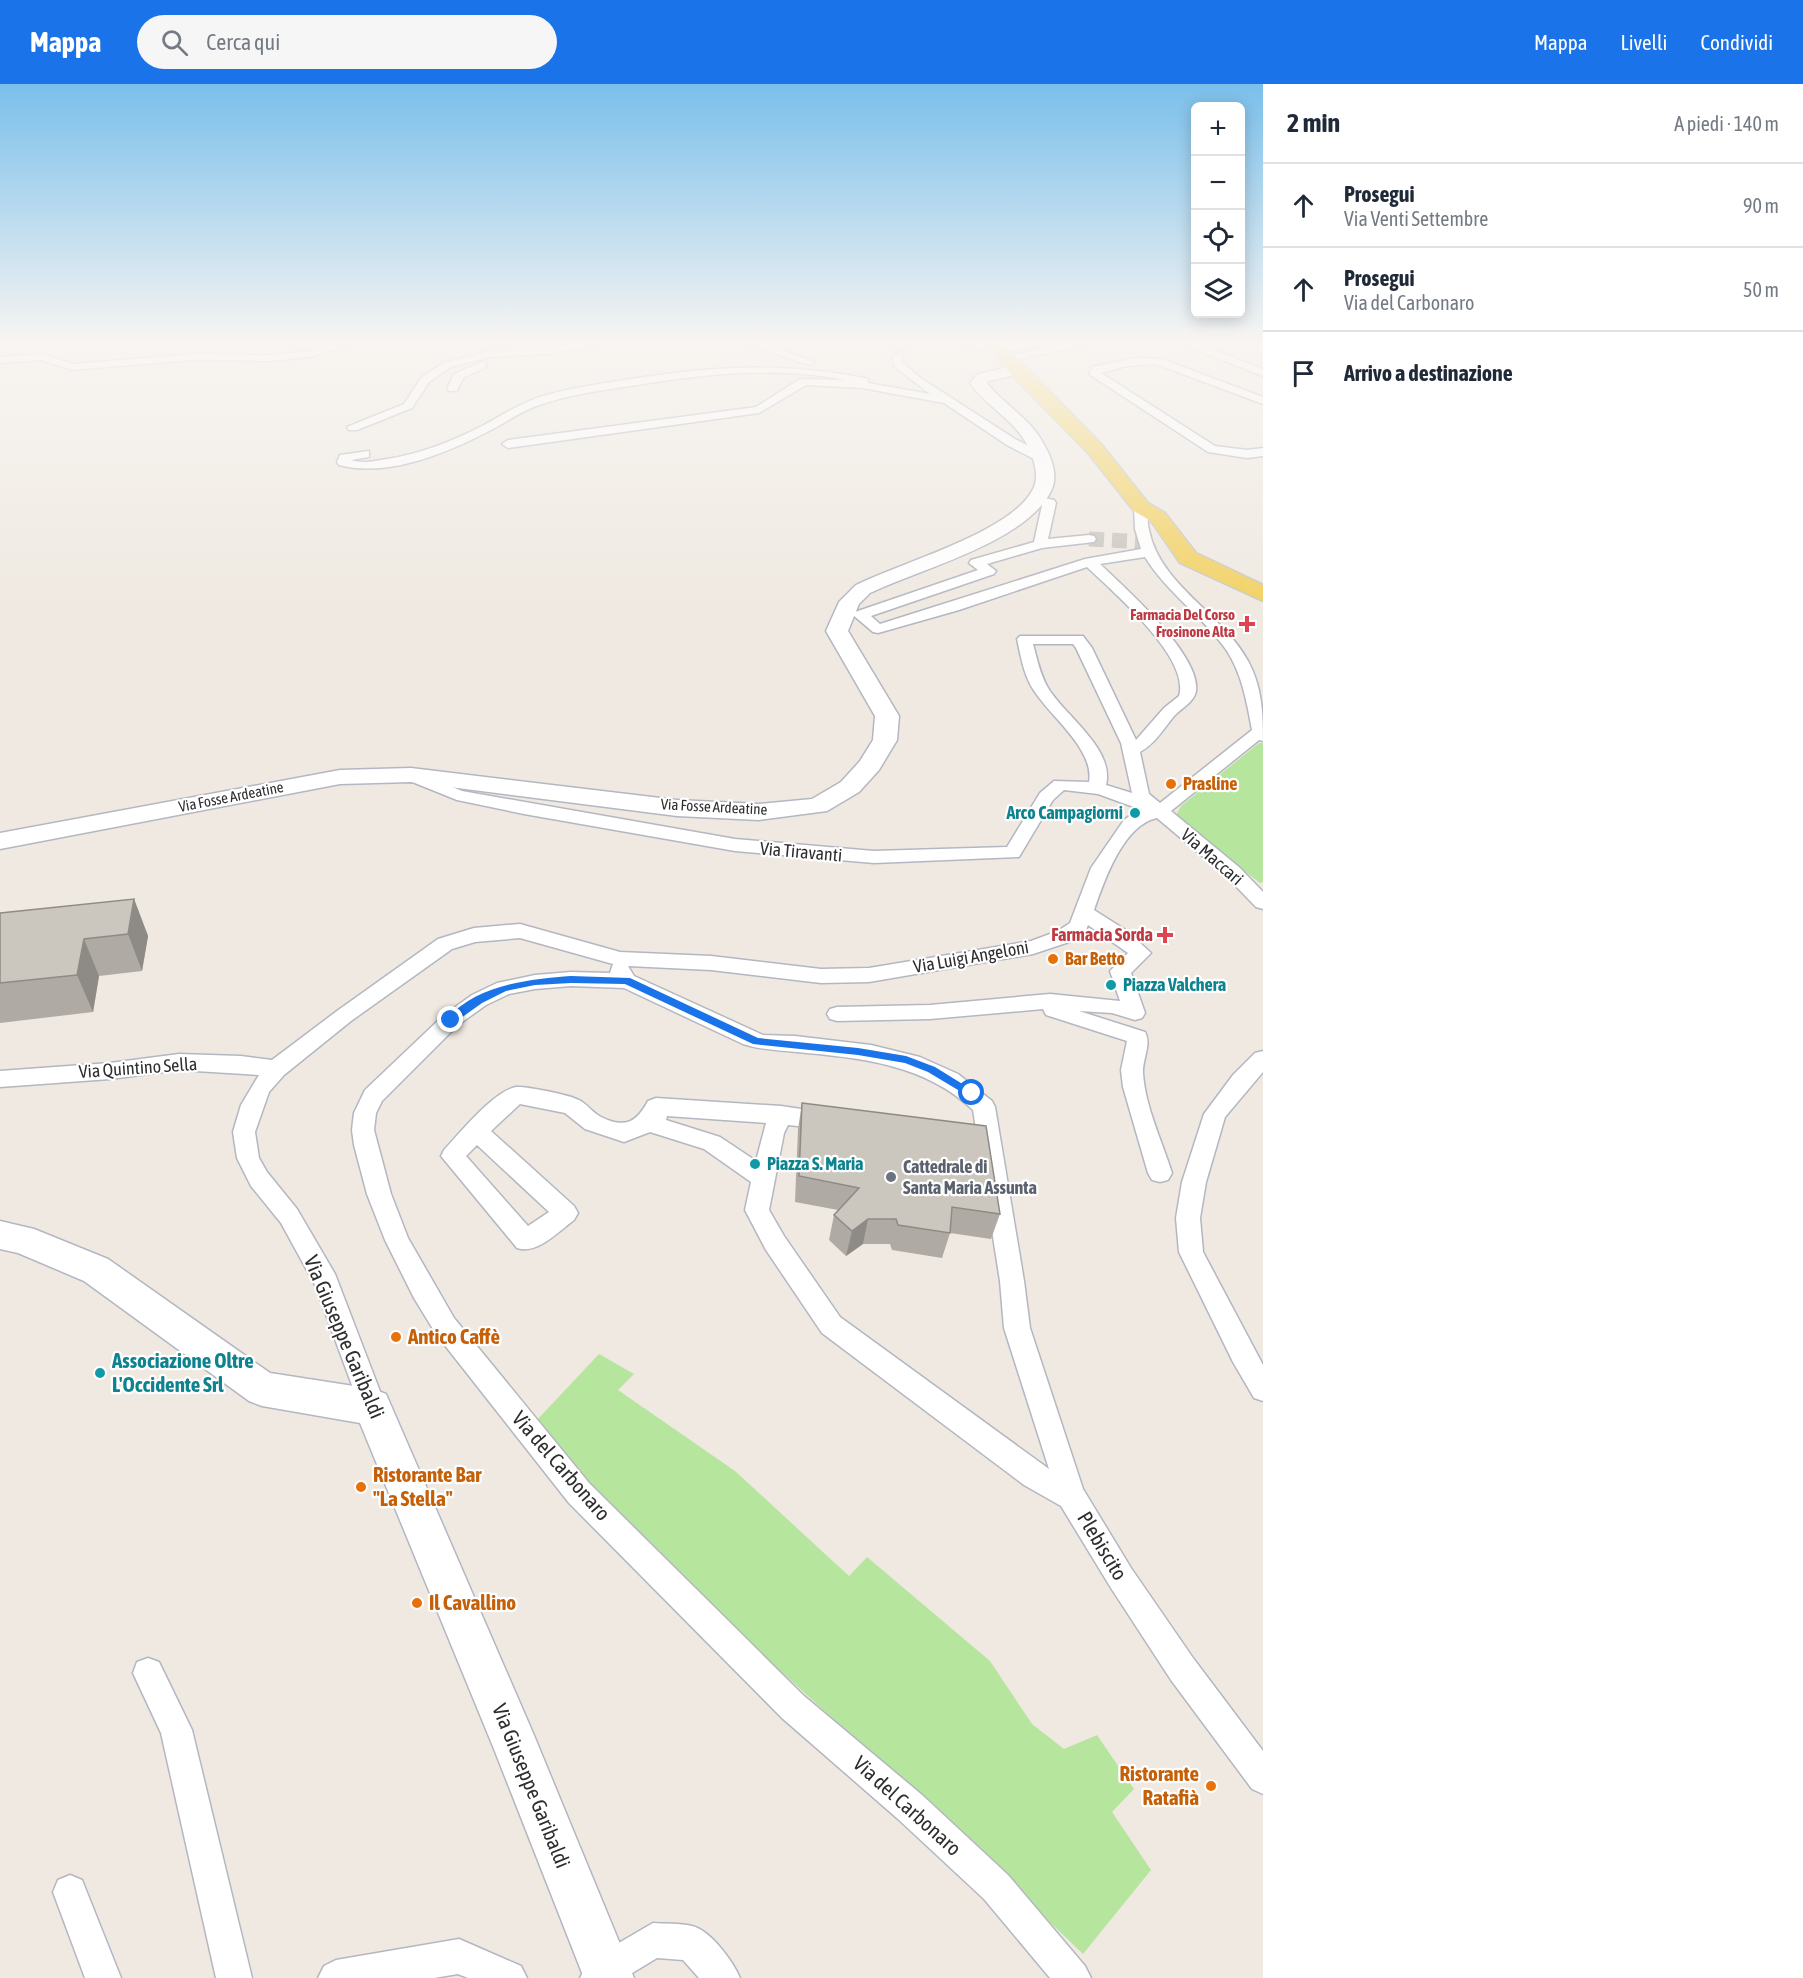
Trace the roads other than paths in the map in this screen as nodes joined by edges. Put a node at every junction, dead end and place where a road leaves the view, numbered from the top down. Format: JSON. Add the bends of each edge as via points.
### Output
{"nodes":[{"id":1,"x":480,"y":431,"type":"edge"},
{"id":2,"x":601,"y":431,"type":"edge"},
{"id":3,"x":995,"y":431,"type":"edge"},
{"id":4,"x":1026,"y":431,"type":"edge"},
{"id":5,"x":1078,"y":431,"type":"edge"},
{"id":6,"x":1185,"y":431,"type":"edge"},
{"id":7,"x":508,"y":444,"type":"dead end"},
{"id":8,"x":1263,"y":453,"type":"edge"},
{"id":9,"x":365,"y":454,"type":"dead end"},
{"id":10,"x":1040,"y":458,"type":"junction"},
{"id":11,"x":1036,"y":500,"type":"junction"},
{"id":12,"x":1141,"y":507,"type":"junction"},
{"id":13,"x":1089,"y":539,"type":"tunnel mouth"},
{"id":14,"x":1041,"y":544,"type":"junction"},
{"id":15,"x":1150,"y":552,"type":"junction"},
{"id":16,"x":1090,"y":562,"type":"junction"},
{"id":17,"x":1263,"y":594,"type":"edge"},
{"id":18,"x":1261,"y":734,"type":"edge"},
{"id":19,"x":1131,"y":750,"type":"junction"},
{"id":20,"x":411,"y":775,"type":"junction"},
{"id":21,"x":1096,"y":789,"type":"junction"},
{"id":22,"x":1159,"y":812,"type":"junction"},
{"id":23,"x":0,"y":840,"type":"edge"},
{"id":24,"x":1263,"y":903,"type":"edge"},
{"id":25,"x":1084,"y":913,"type":"junction"},
{"id":26,"x":623,"y":970,"type":"junction"},
{"id":27,"x":1035,"y":1004,"type":"junction"},
{"id":28,"x":837,"y":1014,"type":"dead end"},
{"id":29,"x":1263,"y":1059,"type":"edge"},
{"id":30,"x":276,"y":1069,"type":"junction"},
{"id":31,"x":0,"y":1079,"type":"edge"},
{"id":32,"x":655,"y":1115,"type":"junction"},
{"id":33,"x":782,"y":1115,"type":"junction"},
{"id":34,"x":844,"y":1122,"type":"edge"},
{"id":35,"x":477,"y":1131,"type":"junction"},
{"id":36,"x":1160,"y":1173,"type":"dead end"},
{"id":37,"x":762,"y":1177,"type":"junction"},
{"id":38,"x":0,"y":1235,"type":"edge"},
{"id":39,"x":1263,"y":1389,"type":"edge"},
{"id":40,"x":373,"y":1407,"type":"junction"},
{"id":41,"x":1071,"y":1496,"type":"junction"},
{"id":42,"x":148,"y":1674,"type":"dead end"},
{"id":43,"x":1263,"y":1778,"type":"edge"},
{"id":44,"x":70,"y":1892,"type":"dead end"},
{"id":45,"x":604,"y":1975,"type":"edge"},
{"id":46,"x":103,"y":1978,"type":"edge"},
{"id":47,"x":234,"y":1978,"type":"edge"},
{"id":48,"x":336,"y":1978,"type":"edge"},
{"id":49,"x":508,"y":1978,"type":"edge"},
{"id":50,"x":722,"y":1978,"type":"edge"},
{"id":51,"x":1072,"y":1978,"type":"edge"}],
"edges":[{"from":1,"to":9,"type":"street","via":[[427,452],[368,466],[343,462],[344,458]]},
{"from":2,"to":7,"type":"street"},
{"from":3,"to":10,"type":"street"},
{"from":4,"to":10,"type":"main road"},
{"from":5,"to":12,"type":"main road"},
{"from":6,"to":8,"type":"street","via":[[1212,449]]},
{"from":10,"to":11,"type":"main road","via":[[1046,477]]},
{"from":11,"to":14,"type":"street","via":[[1049,503]]},
{"from":11,"to":20,"type":"main road","name":"Via Fosse Ardeatine","via":[[1026,511],[990,533],[862,590],[846,606],[837,631],[887,716],[885,740],[850,787],[818,806],[759,812],[677,808]]},
{"from":12,"to":15,"type":"street","via":[[1140,520]]},
{"from":12,"to":17,"type":"main road","via":[[1158,517],[1188,558]]},
{"from":13,"to":14,"type":"street"},
{"from":14,"to":16,"type":"street","via":[[976,563],[989,571],[860,615],[878,629]]},
{"from":15,"to":16,"type":"street"},
{"from":15,"to":18,"type":"street","via":[[1152,561],[1233,649],[1254,692]]},
{"from":16,"to":19,"type":"street","via":[[1175,652],[1187,678],[1189,690],[1184,700],[1168,713],[1147,742]]},
{"from":18,"to":22,"type":"street","name":"Via Luigi Angeloni"},
{"from":19,"to":21,"type":"street","via":[[1078,639],[1025,639],[1030,665],[1041,690],[1095,756],[1099,778]]},
{"from":19,"to":22,"type":"street","via":[[1141,796]]},
{"from":20,"to":21,"type":"street","name":"Via Tiravanti","via":[[457,795],[607,825],[778,851],[874,857],[1013,853],[1046,797],[1060,785]]},
{"from":20,"to":23,"type":"main road","name":"Via Fosse Ardeatine","via":[[340,777]]},
{"from":21,"to":22,"type":"street","name":"Via Tiravanti","via":[[1136,800]]},
{"from":22,"to":24,"type":"street","name":"Via Maccari"},
{"from":22,"to":25,"type":"street","name":"Via Luigi Angeloni","via":[[1141,816],[1130,824],[1098,872]]},
{"from":25,"to":26,"type":"street","name":"Via Luigi Angeloni","via":[[1078,927],[1065,936],[1033,946],[869,975],[821,976],[711,963]]},
{"from":25,"to":27,"type":"street","via":[[1141,953],[1120,971],[1135,1012],[1112,1006]]},
{"from":26,"to":30,"type":"street","name":"Via Giuseppe Garibaldi","via":[[520,931],[458,938],[408,970]]},
{"from":26,"to":41,"type":"street","name":"Plebiscito","via":[[757,1041],[906,1060],[932,1069],[972,1093],[984,1107],[980,1141],[1012,1281],[1017,1328]]},
{"from":26,"to":51,"type":"street","name":"Via del Carbonaro","via":[[504,988],[479,1000],[451,1020],[374,1096],[365,1113],[365,1145],[397,1240],[445,1326],[579,1493],[793,1707],[996,1887]]},
{"from":27,"to":28,"type":"street","via":[[920,1013]]},
{"from":27,"to":36,"type":"street","via":[[1138,1037],[1132,1070],[1134,1087]]},
{"from":29,"to":39,"type":"street","via":[[1215,1114],[1196,1174],[1188,1218],[1191,1252]]},
{"from":30,"to":31,"type":"street","name":"Via Quintino Sella","via":[[179,1062]]},
{"from":30,"to":40,"type":"street","name":"Via Giuseppe Garibaldi","via":[[252,1105],[244,1132],[248,1158],[259,1179],[289,1216],[326,1282]]},
{"from":32,"to":33,"type":"street","via":[[656,1107]]},
{"from":32,"to":35,"type":"street","via":[[641,1127],[624,1133],[593,1123],[571,1106],[518,1095]]},
{"from":32,"to":37,"type":"street","via":[[655,1125],[712,1143]]},
{"from":33,"to":34,"type":"street"},
{"from":33,"to":37,"type":"street","via":[[773,1133]]},
{"from":35,"to":35,"type":"street","via":[[452,1156],[526,1241],[566,1213]]},
{"from":37,"to":41,"type":"street","via":[[757,1210],[831,1325],[1034,1476]]},
{"from":38,"to":40,"type":"main road","via":[[22,1239],[96,1270],[262,1389]]},
{"from":40,"to":45,"type":"main road","name":"Via Giuseppe Garibaldi","via":[[512,1738]]},
{"from":41,"to":43,"type":"street","name":"Plebiscito","via":[[1182,1669]]},
{"from":42,"to":47,"type":"street","via":[[176,1730]]},
{"from":44,"to":46,"type":"street"},
{"from":45,"to":50,"type":"street","via":[[653,1940],[692,1943]]},
{"from":48,"to":49,"type":"street","via":[[459,1956]]}]}
